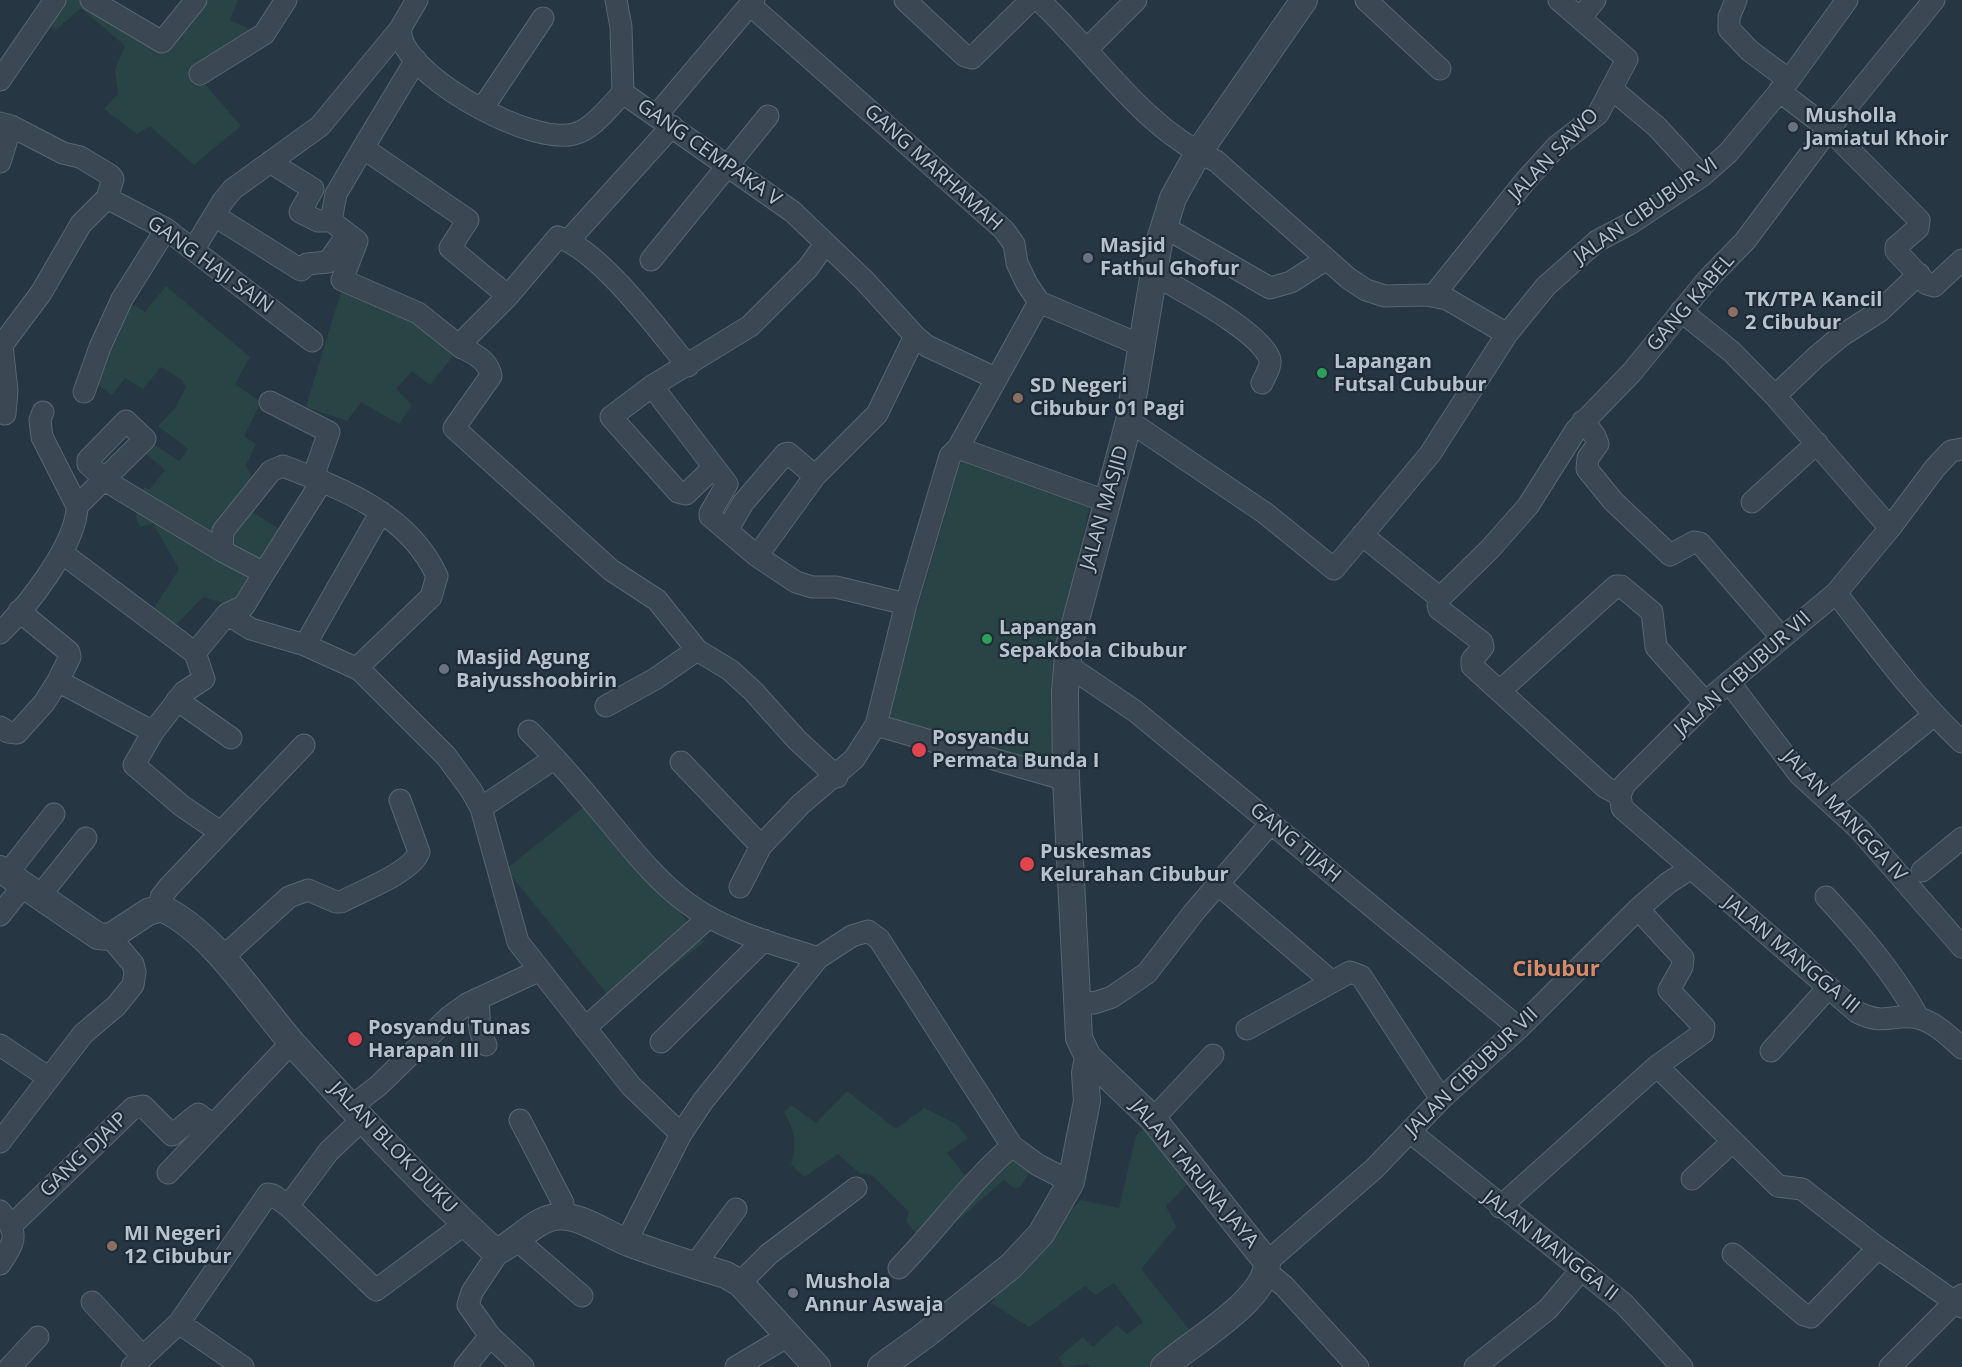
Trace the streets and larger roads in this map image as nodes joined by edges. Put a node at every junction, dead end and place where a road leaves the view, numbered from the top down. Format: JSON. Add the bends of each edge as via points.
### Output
{"nodes":[{"id":1,"x":55,"y":0,"type":"edge"},
{"id":2,"x":91,"y":0,"type":"edge"},
{"id":3,"x":196,"y":0,"type":"edge"},
{"id":4,"x":286,"y":0,"type":"edge"},
{"id":5,"x":417,"y":0,"type":"edge"},
{"id":6,"x":616,"y":0,"type":"edge"},
{"id":7,"x":905,"y":0,"type":"edge"},
{"id":8,"x":1031,"y":0,"type":"edge"},
{"id":9,"x":1039,"y":0,"type":"edge"},
{"id":10,"x":1136,"y":0,"type":"edge"},
{"id":11,"x":1304,"y":0,"type":"edge"},
{"id":12,"x":1366,"y":0,"type":"edge"},
{"id":13,"x":1558,"y":0,"type":"edge"},
{"id":14,"x":1595,"y":0,"type":"edge"},
{"id":15,"x":1736,"y":0,"type":"edge"},
{"id":16,"x":1847,"y":0,"type":"edge"},
{"id":17,"x":1934,"y":0,"type":"edge"},
{"id":18,"x":752,"y":2,"type":"edge"},
{"id":19,"x":1581,"y":17,"type":"junction"},
{"id":20,"x":543,"y":18,"type":"dead end"},
{"id":21,"x":400,"y":29,"type":"junction"},
{"id":22,"x":1087,"y":49,"type":"junction"},
{"id":23,"x":416,"y":60,"type":"junction"},
{"id":24,"x":1440,"y":69,"type":"dead end"},
{"id":25,"x":200,"y":74,"type":"dead end"},
{"id":26,"x":0,"y":80,"type":"edge"},
{"id":27,"x":1784,"y":86,"type":"junction"},
{"id":28,"x":1613,"y":90,"type":"junction"},
{"id":29,"x":623,"y":93,"type":"junction"},
{"id":30,"x":482,"y":109,"type":"junction"},
{"id":31,"x":768,"y":116,"type":"dead end"},
{"id":32,"x":664,"y":121,"type":"junction"},
{"id":33,"x":6,"y":125,"type":"edge"},
{"id":34,"x":1830,"y":129,"type":"junction"},
{"id":35,"x":363,"y":148,"type":"junction"},
{"id":36,"x":1198,"y":153,"type":"junction"},
{"id":37,"x":0,"y":162,"type":"edge"},
{"id":38,"x":270,"y":162,"type":"junction"},
{"id":39,"x":728,"y":165,"type":"junction"},
{"id":40,"x":1701,"y":176,"type":"junction"},
{"id":41,"x":107,"y":198,"type":"junction"},
{"id":42,"x":215,"y":216,"type":"junction"},
{"id":43,"x":331,"y":221,"type":"junction"},
{"id":44,"x":1164,"y":227,"type":"junction"},
{"id":45,"x":166,"y":229,"type":"junction"},
{"id":46,"x":348,"y":234,"type":"junction"},
{"id":47,"x":569,"y":240,"type":"junction"},
{"id":48,"x":825,"y":244,"type":"junction"},
{"id":49,"x":194,"y":249,"type":"junction"},
{"id":50,"x":651,"y":260,"type":"dead end"},
{"id":51,"x":1325,"y":260,"type":"junction"},
{"id":52,"x":1962,"y":260,"type":"edge"},
{"id":53,"x":1155,"y":274,"type":"junction"},
{"id":54,"x":1919,"y":274,"type":"junction"},
{"id":55,"x":508,"y":296,"type":"junction"},
{"id":56,"x":1433,"y":296,"type":"junction"},
{"id":57,"x":1040,"y":302,"type":"junction"},
{"id":58,"x":1681,"y":311,"type":"junction"},
{"id":59,"x":1507,"y":334,"type":"junction"},
{"id":60,"x":915,"y":336,"type":"junction"},
{"id":61,"x":312,"y":341,"type":"dead end"},
{"id":62,"x":1,"y":342,"type":"edge"},
{"id":63,"x":1143,"y":346,"type":"junction"},
{"id":64,"x":462,"y":348,"type":"junction"},
{"id":65,"x":688,"y":366,"type":"junction"},
{"id":66,"x":995,"y":378,"type":"junction"},
{"id":67,"x":1262,"y":383,"type":"dead end"},
{"id":68,"x":652,"y":386,"type":"junction"},
{"id":69,"x":4,"y":390,"type":"edge"},
{"id":70,"x":84,"y":392,"type":"dead end"},
{"id":71,"x":1775,"y":396,"type":"junction"},
{"id":72,"x":270,"y":402,"type":"dead end"},
{"id":73,"x":43,"y":412,"type":"dead end"},
{"id":74,"x":5,"y":414,"type":"dead end"},
{"id":75,"x":1129,"y":421,"type":"junction"},
{"id":76,"x":1583,"y":421,"type":"junction"},
{"id":77,"x":1817,"y":442,"type":"junction"},
{"id":78,"x":958,"y":448,"type":"junction"},
{"id":79,"x":1962,"y":449,"type":"edge"},
{"id":80,"x":714,"y":467,"type":"junction"},
{"id":81,"x":815,"y":476,"type":"junction"},
{"id":82,"x":317,"y":479,"type":"junction"},
{"id":83,"x":1108,"y":501,"type":"junction"},
{"id":84,"x":1752,"y":502,"type":"dead end"},
{"id":85,"x":77,"y":506,"type":"junction"},
{"id":86,"x":381,"y":512,"type":"junction"},
{"id":87,"x":1890,"y":528,"type":"junction"},
{"id":88,"x":728,"y":529,"type":"junction"},
{"id":89,"x":1362,"y":534,"type":"junction"},
{"id":90,"x":222,"y":551,"type":"junction"},
{"id":91,"x":62,"y":553,"type":"junction"},
{"id":92,"x":757,"y":556,"type":"junction"},
{"id":93,"x":264,"y":573,"type":"junction"},
{"id":94,"x":1836,"y":592,"type":"junction"},
{"id":95,"x":1440,"y":598,"type":"junction"},
{"id":96,"x":906,"y":604,"type":"junction"},
{"id":97,"x":19,"y":611,"type":"junction"},
{"id":98,"x":227,"y":614,"type":"junction"},
{"id":99,"x":0,"y":633,"type":"edge"},
{"id":100,"x":1782,"y":638,"type":"junction"},
{"id":101,"x":305,"y":645,"type":"junction"},
{"id":102,"x":697,"y":650,"type":"junction"},
{"id":103,"x":195,"y":653,"type":"junction"},
{"id":104,"x":1067,"y":665,"type":"junction"},
{"id":105,"x":357,"y":668,"type":"junction"},
{"id":106,"x":58,"y":681,"type":"junction"},
{"id":107,"x":1729,"y":682,"type":"junction"},
{"id":108,"x":1501,"y":690,"type":"junction"},
{"id":109,"x":177,"y":700,"type":"junction"},
{"id":110,"x":1706,"y":703,"type":"junction"},
{"id":111,"x":606,"y":706,"type":"dead end"},
{"id":112,"x":1934,"y":715,"type":"junction"},
{"id":113,"x":876,"y":725,"type":"junction"},
{"id":114,"x":0,"y":727,"type":"edge"},
{"id":115,"x":529,"y":731,"type":"dead end"},
{"id":116,"x":153,"y":732,"type":"junction"},
{"id":117,"x":231,"y":738,"type":"dead end"},
{"id":118,"x":1962,"y":742,"type":"edge"},
{"id":119,"x":304,"y":745,"type":"dead end"},
{"id":120,"x":555,"y":758,"type":"junction"},
{"id":121,"x":681,"y":762,"type":"dead end"},
{"id":122,"x":837,"y":777,"type":"junction"},
{"id":123,"x":1066,"y":780,"type":"junction"},
{"id":124,"x":1839,"y":793,"type":"dead end"},
{"id":125,"x":1620,"y":795,"type":"junction"},
{"id":126,"x":400,"y":800,"type":"dead end"},
{"id":127,"x":481,"y":808,"type":"junction"},
{"id":128,"x":54,"y":814,"type":"dead end"},
{"id":129,"x":1271,"y":823,"type":"junction"},
{"id":130,"x":220,"y":832,"type":"junction"},
{"id":131,"x":86,"y":838,"type":"dead end"},
{"id":132,"x":1962,"y":838,"type":"edge"},
{"id":133,"x":761,"y":846,"type":"junction"},
{"id":134,"x":1690,"y":869,"type":"junction"},
{"id":135,"x":1922,"y":871,"type":"dead end"},
{"id":136,"x":17,"y":882,"type":"edge"},
{"id":137,"x":1218,"y":884,"type":"junction"},
{"id":138,"x":740,"y":887,"type":"dead end"},
{"id":139,"x":1826,"y":897,"type":"dead end"},
{"id":140,"x":161,"y":908,"type":"junction"},
{"id":141,"x":1638,"y":909,"type":"junction"},
{"id":142,"x":0,"y":915,"type":"edge"},
{"id":143,"x":709,"y":917,"type":"junction"},
{"id":144,"x":110,"y":938,"type":"junction"},
{"id":145,"x":764,"y":940,"type":"junction"},
{"id":146,"x":1962,"y":947,"type":"edge"},
{"id":147,"x":222,"y":958,"type":"junction"},
{"id":148,"x":818,"y":958,"type":"junction"},
{"id":149,"x":540,"y":970,"type":"junction"},
{"id":150,"x":1332,"y":982,"type":"junction"},
{"id":151,"x":1827,"y":989,"type":"junction"},
{"id":152,"x":477,"y":999,"type":"junction"},
{"id":153,"x":1077,"y":1001,"type":"junction"},
{"id":154,"x":1918,"y":1017,"type":"junction"},
{"id":155,"x":585,"y":1028,"type":"junction"},
{"id":156,"x":1519,"y":1028,"type":"junction"},
{"id":157,"x":1247,"y":1029,"type":"dead end"},
{"id":158,"x":292,"y":1042,"type":"junction"},
{"id":159,"x":661,"y":1042,"type":"dead end"},
{"id":160,"x":0,"y":1045,"type":"edge"},
{"id":161,"x":486,"y":1045,"type":"dead end"},
{"id":162,"x":1962,"y":1048,"type":"edge"},
{"id":163,"x":1771,"y":1052,"type":"dead end"},
{"id":164,"x":1213,"y":1055,"type":"dead end"},
{"id":165,"x":1088,"y":1057,"type":"junction"},
{"id":166,"x":1657,"y":1066,"type":"junction"},
{"id":167,"x":49,"y":1078,"type":"junction"},
{"id":168,"x":1441,"y":1099,"type":"junction"},
{"id":169,"x":357,"y":1113,"type":"junction"},
{"id":170,"x":1153,"y":1119,"type":"junction"},
{"id":171,"x":520,"y":1120,"type":"dead end"},
{"id":172,"x":213,"y":1125,"type":"junction"},
{"id":173,"x":1410,"y":1132,"type":"junction"},
{"id":174,"x":681,"y":1134,"type":"junction"},
{"id":175,"x":1733,"y":1141,"type":"junction"},
{"id":176,"x":0,"y":1142,"type":"edge"},
{"id":177,"x":1012,"y":1146,"type":"junction"},
{"id":178,"x":168,"y":1173,"type":"dead end"},
{"id":179,"x":1692,"y":1179,"type":"dead end"},
{"id":180,"x":1071,"y":1182,"type":"junction"},
{"id":181,"x":856,"y":1188,"type":"dead end"},
{"id":182,"x":288,"y":1206,"type":"junction"},
{"id":183,"x":1500,"y":1207,"type":"junction"},
{"id":184,"x":736,"y":1209,"type":"dead end"},
{"id":185,"x":562,"y":1216,"type":"junction"},
{"id":186,"x":6,"y":1218,"type":"edge"},
{"id":187,"x":466,"y":1222,"type":"junction"},
{"id":188,"x":626,"y":1242,"type":"junction"},
{"id":189,"x":508,"y":1245,"type":"junction"},
{"id":190,"x":1878,"y":1248,"type":"junction"},
{"id":191,"x":1733,"y":1254,"type":"dead end"},
{"id":192,"x":0,"y":1264,"type":"edge"},
{"id":193,"x":694,"y":1266,"type":"junction"},
{"id":194,"x":1267,"y":1267,"type":"junction"},
{"id":195,"x":899,"y":1268,"type":"dead end"},
{"id":196,"x":1581,"y":1270,"type":"junction"},
{"id":197,"x":740,"y":1283,"type":"junction"},
{"id":198,"x":582,"y":1296,"type":"dead end"},
{"id":199,"x":92,"y":1302,"type":"dead end"},
{"id":200,"x":1960,"y":1302,"type":"edge"},
{"id":201,"x":179,"y":1323,"type":"junction"},
{"id":202,"x":490,"y":1336,"type":"junction"},
{"id":203,"x":38,"y":1337,"type":"dead end"},
{"id":204,"x":799,"y":1348,"type":"edge"},
{"id":205,"x":137,"y":1362,"type":"edge"},
{"id":206,"x":10,"y":1367,"type":"edge"},
{"id":207,"x":243,"y":1367,"type":"edge"},
{"id":208,"x":465,"y":1367,"type":"edge"},
{"id":209,"x":523,"y":1367,"type":"edge"},
{"id":210,"x":736,"y":1367,"type":"edge"},
{"id":211,"x":880,"y":1367,"type":"edge"},
{"id":212,"x":1164,"y":1367,"type":"edge"},
{"id":213,"x":1358,"y":1367,"type":"edge"},
{"id":214,"x":1475,"y":1367,"type":"edge"},
{"id":215,"x":1682,"y":1367,"type":"edge"},
{"id":216,"x":1890,"y":1367,"type":"edge"}],
"edges":[{"from":1,"to":26,"type":"street"},
{"from":2,"to":3,"type":"street","via":[[162,42]]},
{"from":4,"to":25,"type":"street","via":[[264,34]]},
{"from":5,"to":21,"type":"street"},
{"from":6,"to":29,"type":"street"},
{"from":7,"to":8,"type":"street","via":[[965,56],[972,58]]},
{"from":9,"to":22,"type":"street"},
{"from":10,"to":22,"type":"street"},
{"from":11,"to":36,"type":"street","name":"JALAN MASJID"},
{"from":12,"to":24,"type":"street"},
{"from":13,"to":19,"type":"street"},
{"from":14,"to":19,"type":"street"},
{"from":15,"to":27,"type":"street","via":[[1729,29]]},
{"from":16,"to":27,"type":"street","name":"JALAN CIBUBUR VI"},
{"from":17,"to":34,"type":"street","name":"GANG KABEL"},
{"from":18,"to":32,"type":"street"},
{"from":18,"to":57,"type":"street","name":"GANG MARHAMAH","via":[[1004,230],[1014,244],[1017,263],[1027,284]]},
{"from":19,"to":28,"type":"street","name":"JALAN SAWO","via":[[1628,57]]},
{"from":20,"to":30,"type":"street"},
{"from":21,"to":23,"type":"street","name":"GANG CEMPAKA V","via":[[403,43]]},
{"from":21,"to":38,"type":"street","via":[[320,126]]},
{"from":22,"to":36,"type":"street","via":[[1133,100]]},
{"from":23,"to":30,"type":"street","name":"GANG CEMPAKA V","via":[[440,83]]},
{"from":23,"to":35,"type":"street"},
{"from":27,"to":34,"type":"street"},
{"from":27,"to":40,"type":"street","name":"JALAN CIBUBUR VI","via":[[1728,153]]},
{"from":28,"to":40,"type":"street","via":[[1657,128]]},
{"from":28,"to":56,"type":"street","name":"JALAN SAWO","via":[[1591,121],[1557,146],[1526,180]]},
{"from":29,"to":30,"type":"street","name":"GANG CEMPAKA V","via":[[578,134],[561,137],[503,122]]},
{"from":29,"to":32,"type":"street","name":"GANG CEMPAKA V"},
{"from":31,"to":39,"type":"street"},
{"from":32,"to":39,"type":"street","name":"GANG CEMPAKA V"},
{"from":32,"to":47,"type":"street"},
{"from":33,"to":37,"type":"street"},
{"from":33,"to":41,"type":"street","via":[[46,146],[80,157],[110,175],[113,179]]},
{"from":34,"to":54,"type":"street","via":[[1919,220],[1918,228],[1895,249]]},
{"from":34,"to":58,"type":"street","name":"GANG KABEL","via":[[1745,241]]},
{"from":35,"to":43,"type":"street","via":[[336,194]]},
{"from":35,"to":55,"type":"street","via":[[468,220],[450,248]]},
{"from":36,"to":44,"type":"street","name":"JALAN MASJID","via":[[1173,198]]},
{"from":36,"to":51,"type":"street","via":[[1216,161]]},
{"from":38,"to":42,"type":"street","via":[[234,189]]},
{"from":38,"to":43,"type":"street","via":[[313,189],[300,212],[318,221]]},
{"from":39,"to":48,"type":"street","name":"GANG CEMPAKA V","via":[[793,212]]},
{"from":39,"to":50,"type":"street"},
{"from":40,"to":59,"type":"street","name":"JALAN CIBUBUR VI","via":[[1597,241],[1546,286]]},
{"from":41,"to":45,"type":"street","name":"GANG HAJI SAIN"},
{"from":41,"to":62,"type":"street","via":[[81,224],[41,293]]},
{"from":42,"to":46,"type":"street","via":[[301,270],[307,264],[328,262]]},
{"from":42,"to":49,"type":"street"},
{"from":43,"to":46,"type":"street"},
{"from":44,"to":51,"type":"street","via":[[1270,288],[1291,282]]},
{"from":44,"to":53,"type":"street","name":"JALAN MASJID"},
{"from":45,"to":49,"type":"street","name":"GANG HAJI SAIN"},
{"from":45,"to":70,"type":"street","via":[[122,299]]},
{"from":46,"to":64,"type":"street","via":[[357,241],[342,280],[418,314]]},
{"from":47,"to":55,"type":"street","via":[[555,238]]},
{"from":47,"to":65,"type":"street","via":[[642,309]]},
{"from":48,"to":60,"type":"street","name":"GANG CEMPAKA V"},
{"from":48,"to":65,"type":"street","via":[[808,268],[750,327]]},
{"from":49,"to":61,"type":"street","name":"GANG HAJI SAIN"},
{"from":51,"to":56,"type":"street","via":[[1376,293]]},
{"from":52,"to":54,"type":"street","via":[[1934,286]]},
{"from":53,"to":63,"type":"street","name":"JALAN MASJID"},
{"from":53,"to":67,"type":"street","via":[[1253,338],[1269,357]]},
{"from":54,"to":71,"type":"street","via":[[1880,311],[1816,357]]},
{"from":55,"to":64,"type":"street"},
{"from":56,"to":59,"type":"street","via":[[1459,304]]},
{"from":57,"to":63,"type":"street"},
{"from":57,"to":66,"type":"street"},
{"from":58,"to":71,"type":"street","via":[[1732,352]]},
{"from":58,"to":76,"type":"street","name":"GANG KABEL","via":[[1632,372]]},
{"from":59,"to":89,"type":"street","name":"JALAN CIBUBUR VI","via":[[1430,454]]},
{"from":60,"to":66,"type":"street","name":"GANG CEMPAKA V","via":[[927,346]]},
{"from":60,"to":81,"type":"street","via":[[877,414]]},
{"from":62,"to":69,"type":"street"},
{"from":63,"to":75,"type":"street","name":"JALAN MASJID"},
{"from":64,"to":102,"type":"street","via":[[473,353],[491,376],[456,422],[457,433],[611,570],[657,600]]},
{"from":65,"to":68,"type":"street"},
{"from":66,"to":78,"type":"street"},
{"from":68,"to":80,"type":"street"},
{"from":68,"to":80,"type":"street","via":[[612,415],[613,421],[682,494]]},
{"from":69,"to":74,"type":"street"},
{"from":71,"to":77,"type":"street"},
{"from":72,"to":82,"type":"street","via":[[329,432]]},
{"from":73,"to":85,"type":"street","via":[[42,437]]},
{"from":75,"to":83,"type":"street","name":"JALAN MASJID"},
{"from":75,"to":89,"type":"street","name":"JALAN CIBUBUR VI","via":[[1265,513],[1334,568]]},
{"from":76,"to":95,"type":"street","name":"GANG KABEL","via":[[1528,506]]},
{"from":76,"to":100,"type":"street","via":[[1598,444],[1588,458],[1587,469],[1613,501],[1670,555],[1694,542],[1700,543]]},
{"from":77,"to":84,"type":"street"},
{"from":77,"to":87,"type":"street"},
{"from":78,"to":83,"type":"street"},
{"from":78,"to":96,"type":"street","via":[[950,456]]},
{"from":79,"to":87,"type":"street","name":"JALAN CIBUBUR VII","via":[[1952,451],[1935,468]]},
{"from":80,"to":88,"type":"street","via":[[727,484],[710,516]]},
{"from":81,"to":88,"type":"street","via":[[785,454],[743,503]]},
{"from":81,"to":92,"type":"street"},
{"from":82,"to":86,"type":"street","via":[[349,492]]},
{"from":82,"to":90,"type":"street","via":[[283,466],[271,471],[223,531]]},
{"from":82,"to":93,"type":"street"},
{"from":83,"to":104,"type":"street","name":"JALAN MASJID","via":[[1081,593]]},
{"from":85,"to":90,"type":"street","via":[[106,481]]},
{"from":85,"to":91,"type":"street","via":[[71,536]]},
{"from":86,"to":101,"type":"street"},
{"from":86,"to":105,"type":"street","via":[[413,539],[437,576],[431,597]]},
{"from":87,"to":94,"type":"street","name":"JALAN CIBUBUR VII"},
{"from":88,"to":92,"type":"street"},
{"from":89,"to":95,"type":"street"},
{"from":90,"to":93,"type":"street"},
{"from":91,"to":97,"type":"street"},
{"from":91,"to":103,"type":"street"},
{"from":92,"to":96,"type":"street","via":[[796,582]]},
{"from":93,"to":98,"type":"street","via":[[244,606]]},
{"from":94,"to":100,"type":"street","name":"JALAN CIBUBUR VII"},
{"from":94,"to":112,"type":"street"},
{"from":95,"to":108,"type":"street","via":[[1439,609],[1482,642],[1472,666]]},
{"from":96,"to":113,"type":"street"},
{"from":97,"to":99,"type":"street"},
{"from":97,"to":106,"type":"street","via":[[69,652]]},
{"from":98,"to":101,"type":"street","via":[[251,629]]},
{"from":98,"to":103,"type":"street"},
{"from":100,"to":107,"type":"street","name":"JALAN CIBUBUR VII"},
{"from":101,"to":105,"type":"street"},
{"from":102,"to":111,"type":"street","via":[[648,684]]},
{"from":102,"to":122,"type":"street","via":[[730,670]]},
{"from":103,"to":109,"type":"street","via":[[204,679]]},
{"from":104,"to":123,"type":"street","name":"JALAN MASJID"},
{"from":104,"to":129,"type":"street","name":"GANG TIJAH","via":[[1135,711]]},
{"from":105,"to":127,"type":"street","via":[[446,756]]},
{"from":106,"to":114,"type":"street","via":[[17,733]]},
{"from":106,"to":116,"type":"street"},
{"from":107,"to":110,"type":"street","name":"JALAN CIBUBUR VII"},
{"from":107,"to":146,"type":"street","name":"JALAN MANGGA IV","via":[[1799,774],[1859,829]]},
{"from":108,"to":110,"type":"street","via":[[1616,586],[1621,586],[1648,606],[1656,647]]},
{"from":108,"to":125,"type":"street","via":[[1605,787]]},
{"from":109,"to":116,"type":"street"},
{"from":109,"to":117,"type":"street"},
{"from":110,"to":125,"type":"street","name":"JALAN CIBUBUR VII","via":[[1625,784]]},
{"from":112,"to":118,"type":"street"},
{"from":112,"to":124,"type":"street"},
{"from":113,"to":122,"type":"street","via":[[862,749]]},
{"from":113,"to":123,"type":"street"},
{"from":115,"to":120,"type":"street"},
{"from":116,"to":130,"type":"street","via":[[134,765]]},
{"from":119,"to":130,"type":"street"},
{"from":120,"to":127,"type":"street"},
{"from":120,"to":143,"type":"street","via":[[652,874]]},
{"from":121,"to":133,"type":"street"},
{"from":122,"to":133,"type":"street","via":[[801,804]]},
{"from":123,"to":153,"type":"street","name":"JALAN MASJID"},
{"from":125,"to":134,"type":"street","via":[[1622,808]]},
{"from":126,"to":147,"type":"street","via":[[419,852],[417,858],[399,873],[340,902],[308,890],[289,897]]},
{"from":127,"to":149,"type":"street","via":[[518,942]]},
{"from":128,"to":136,"type":"street"},
{"from":129,"to":137,"type":"street"},
{"from":129,"to":156,"type":"street","name":"GANG TIJAH"},
{"from":130,"to":140,"type":"street","via":[[161,897]]},
{"from":131,"to":136,"type":"street"},
{"from":132,"to":135,"type":"street"},
{"from":133,"to":138,"type":"street"},
{"from":134,"to":141,"type":"street","name":"JALAN CIBUBUR VII","via":[[1668,882]]},
{"from":134,"to":151,"type":"street","name":"JALAN MANGGA III"},
{"from":136,"to":142,"type":"street"},
{"from":136,"to":144,"type":"street","via":[[87,930]]},
{"from":137,"to":150,"type":"street"},
{"from":137,"to":153,"type":"street","via":[[1136,983],[1094,1003]]},
{"from":139,"to":154,"type":"street","via":[[1867,942]]},
{"from":140,"to":144,"type":"street","via":[[148,912]]},
{"from":140,"to":147,"type":"street","name":"JALAN BLOK DUKU","via":[[187,924]]},
{"from":141,"to":156,"type":"street","name":"JALAN CIBUBUR VII"},
{"from":141,"to":166,"type":"street","via":[[1683,958],[1669,990],[1704,1027],[1703,1033]]},
{"from":143,"to":145,"type":"street"},
{"from":143,"to":155,"type":"street"},
{"from":144,"to":167,"type":"street","via":[[133,964],[132,985],[116,1006],[83,1034]]},
{"from":145,"to":148,"type":"street"},
{"from":145,"to":159,"type":"street"},
{"from":147,"to":158,"type":"street","name":"JALAN BLOK DUKU"},
{"from":148,"to":174,"type":"street"},
{"from":148,"to":177,"type":"street","via":[[852,936],[868,931],[879,939]]},
{"from":149,"to":152,"type":"street"},
{"from":149,"to":155,"type":"street"},
{"from":150,"to":157,"type":"street"},
{"from":150,"to":168,"type":"street","via":[[1350,972],[1361,976]]},
{"from":151,"to":154,"type":"street","name":"JALAN MANGGA III","via":[[1878,1021]]},
{"from":151,"to":163,"type":"street"},
{"from":152,"to":161,"type":"street","via":[[477,1029]]},
{"from":152,"to":169,"type":"street","via":[[449,1017],[378,1086]]},
{"from":153,"to":165,"type":"street","name":"JALAN MASJID","via":[[1079,1038]]},
{"from":154,"to":162,"type":"street","via":[[1942,1030]]},
{"from":155,"to":174,"type":"street","via":[[631,1086]]},
{"from":156,"to":168,"type":"street","name":"JALAN CIBUBUR VII"},
{"from":158,"to":169,"type":"street","name":"JALAN BLOK DUKU"},
{"from":158,"to":172,"type":"street"},
{"from":160,"to":167,"type":"street"},
{"from":164,"to":170,"type":"street"},
{"from":165,"to":170,"type":"street","name":"JALAN TARUNA JAYA"},
{"from":165,"to":180,"type":"street","via":[[1087,1101]]},
{"from":166,"to":175,"type":"street"},
{"from":166,"to":183,"type":"street"},
{"from":167,"to":176,"type":"street"},
{"from":168,"to":173,"type":"street","name":"JALAN CIBUBUR VII"},
{"from":169,"to":182,"type":"street"},
{"from":169,"to":187,"type":"street","name":"JALAN BLOK DUKU"},
{"from":170,"to":194,"type":"street","name":"JALAN TARUNA JAYA"},
{"from":171,"to":185,"type":"street","via":[[563,1203]]},
{"from":172,"to":178,"type":"street"},
{"from":172,"to":186,"type":"street","name":"GANG DJAIP","via":[[198,1114],[172,1135],[143,1106],[133,1108]]},
{"from":173,"to":183,"type":"street","name":"JALAN MANGGA II"},
{"from":173,"to":194,"type":"street","name":"JALAN CIBUBUR VII"},
{"from":174,"to":188,"type":"street"},
{"from":175,"to":179,"type":"street"},
{"from":175,"to":190,"type":"street","via":[[1775,1184],[1802,1189]]},
{"from":177,"to":180,"type":"street"},
{"from":177,"to":195,"type":"street","via":[[985,1169]]},
{"from":180,"to":211,"type":"street","via":[[1041,1234],[1025,1252],[924,1336]]},
{"from":181,"to":197,"type":"street","via":[[769,1254]]},
{"from":182,"to":187,"type":"street","via":[[376,1290]]},
{"from":182,"to":201,"type":"street","via":[[273,1195],[265,1196]]},
{"from":183,"to":196,"type":"street","name":"JALAN MANGGA II"},
{"from":184,"to":193,"type":"street"},
{"from":185,"to":188,"type":"street"},
{"from":185,"to":189,"type":"street","via":[[542,1222]]},
{"from":186,"to":192,"type":"street","via":[[14,1240]]},
{"from":187,"to":189,"type":"street","name":"JALAN BLOK DUKU","via":[[490,1247]]},
{"from":188,"to":193,"type":"street"},
{"from":189,"to":198,"type":"street"},
{"from":189,"to":202,"type":"street","via":[[472,1292],[468,1305]]},
{"from":190,"to":191,"type":"street","via":[[1811,1317]]},
{"from":190,"to":200,"type":"street"},
{"from":193,"to":197,"type":"street"},
{"from":194,"to":212,"type":"street","name":"JALAN TARUNA JAYA","via":[[1244,1305]]},
{"from":194,"to":213,"type":"street"},
{"from":196,"to":214,"type":"street","via":[[1548,1309]]},
{"from":196,"to":215,"type":"street","name":"JALAN MANGGA II","via":[[1623,1304]]},
{"from":197,"to":204,"type":"street"},
{"from":199,"to":205,"type":"street"},
{"from":200,"to":216,"type":"street"},
{"from":201,"to":205,"type":"street"},
{"from":201,"to":207,"type":"street"},
{"from":202,"to":208,"type":"street"},
{"from":202,"to":209,"type":"street"},
{"from":203,"to":206,"type":"street"},
{"from":204,"to":210,"type":"street"}]}
